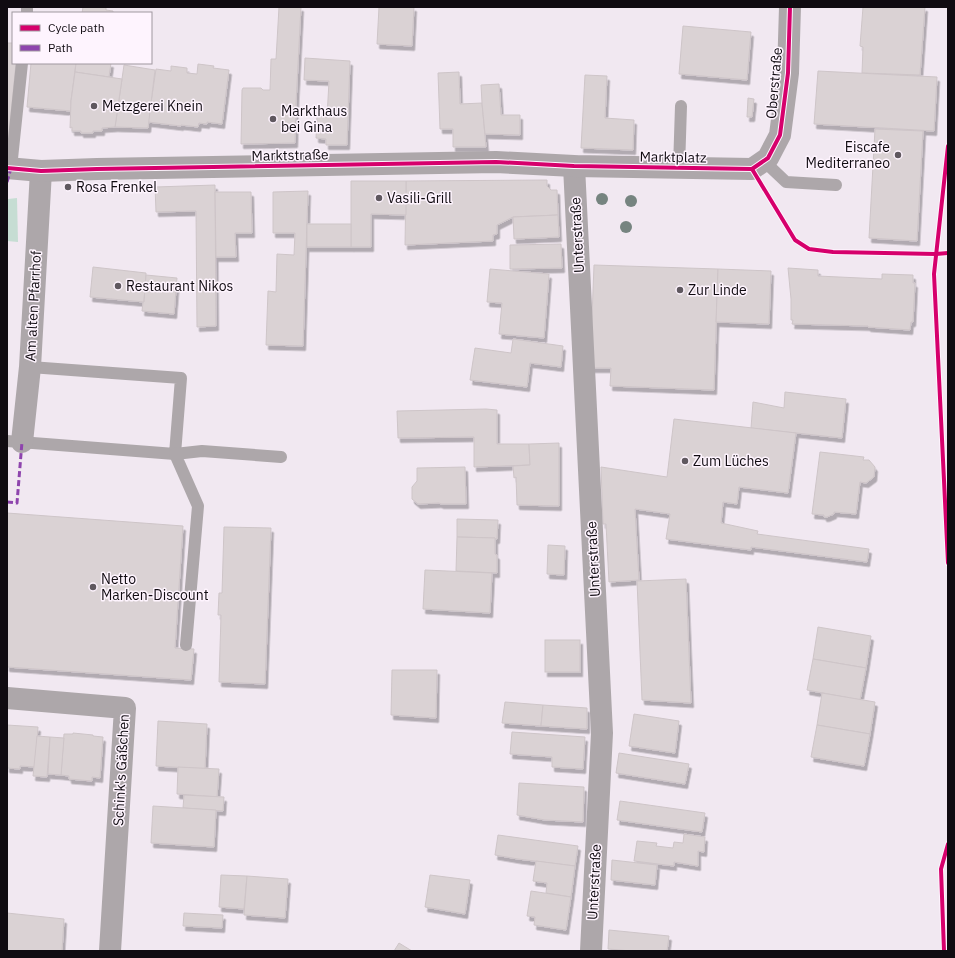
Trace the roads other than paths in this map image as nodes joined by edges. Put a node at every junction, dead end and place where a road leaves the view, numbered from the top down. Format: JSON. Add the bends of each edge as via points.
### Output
{"nodes":[{"id":1,"x":790,"y":7,"type":"edge"},
{"id":2,"x":22,"y":64,"type":"edge"},
{"id":3,"x":680,"y":106,"type":"dead end"},
{"id":4,"x":766,"y":159,"type":"junction"},
{"id":5,"x":574,"y":166,"type":"junction"},
{"id":6,"x":9,"y":168,"type":"edge"},
{"id":7,"x":679,"y":168,"type":"junction"},
{"id":8,"x":41,"y":171,"type":"junction"},
{"id":9,"x":836,"y":185,"type":"dead end"},
{"id":10,"x":30,"y":367,"type":"junction"},
{"id":11,"x":14,"y":441,"type":"edge"},
{"id":12,"x":175,"y":454,"type":"junction"},
{"id":13,"x":281,"y":457,"type":"dead end"},
{"id":14,"x":186,"y":645,"type":"dead end"},
{"id":15,"x":7,"y":698,"type":"edge"},
{"id":16,"x":110,"y":951,"type":"edge"},
{"id":17,"x":591,"y":951,"type":"edge"}],
"edges":[{"from":1,"to":4,"type":"street","name":"Oberstraße","via":[[788,73],[780,135]]},
{"from":2,"to":6,"type":"lane","name":"Marktstraße"},
{"from":3,"to":7,"type":"lane"},
{"from":4,"to":7,"type":"street","name":"Marktplatz","via":[[752,169]]},
{"from":4,"to":9,"type":"lane","via":[[786,182]]},
{"from":5,"to":7,"type":"street","name":"Marktplatz"},
{"from":5,"to":8,"type":"street","name":"Marktstraße","via":[[496,162]]},
{"from":5,"to":17,"type":"street","name":"Unterstraße","via":[[602,733]]},
{"from":6,"to":8,"type":"street","name":"Marktstraße"},
{"from":8,"to":10,"type":"street","name":"Am alten Pfarrhof"},
{"from":10,"to":11,"type":"street","name":"Am alten Pfarrhof"},
{"from":10,"to":12,"type":"lane","via":[[181,378]]},
{"from":11,"to":12,"type":"lane"},
{"from":12,"to":13,"type":"lane","via":[[202,451]]},
{"from":12,"to":14,"type":"lane","via":[[198,506]]},
{"from":15,"to":16,"type":"street","name":"Schink's Gäßchen","via":[[125,708]]}]}
